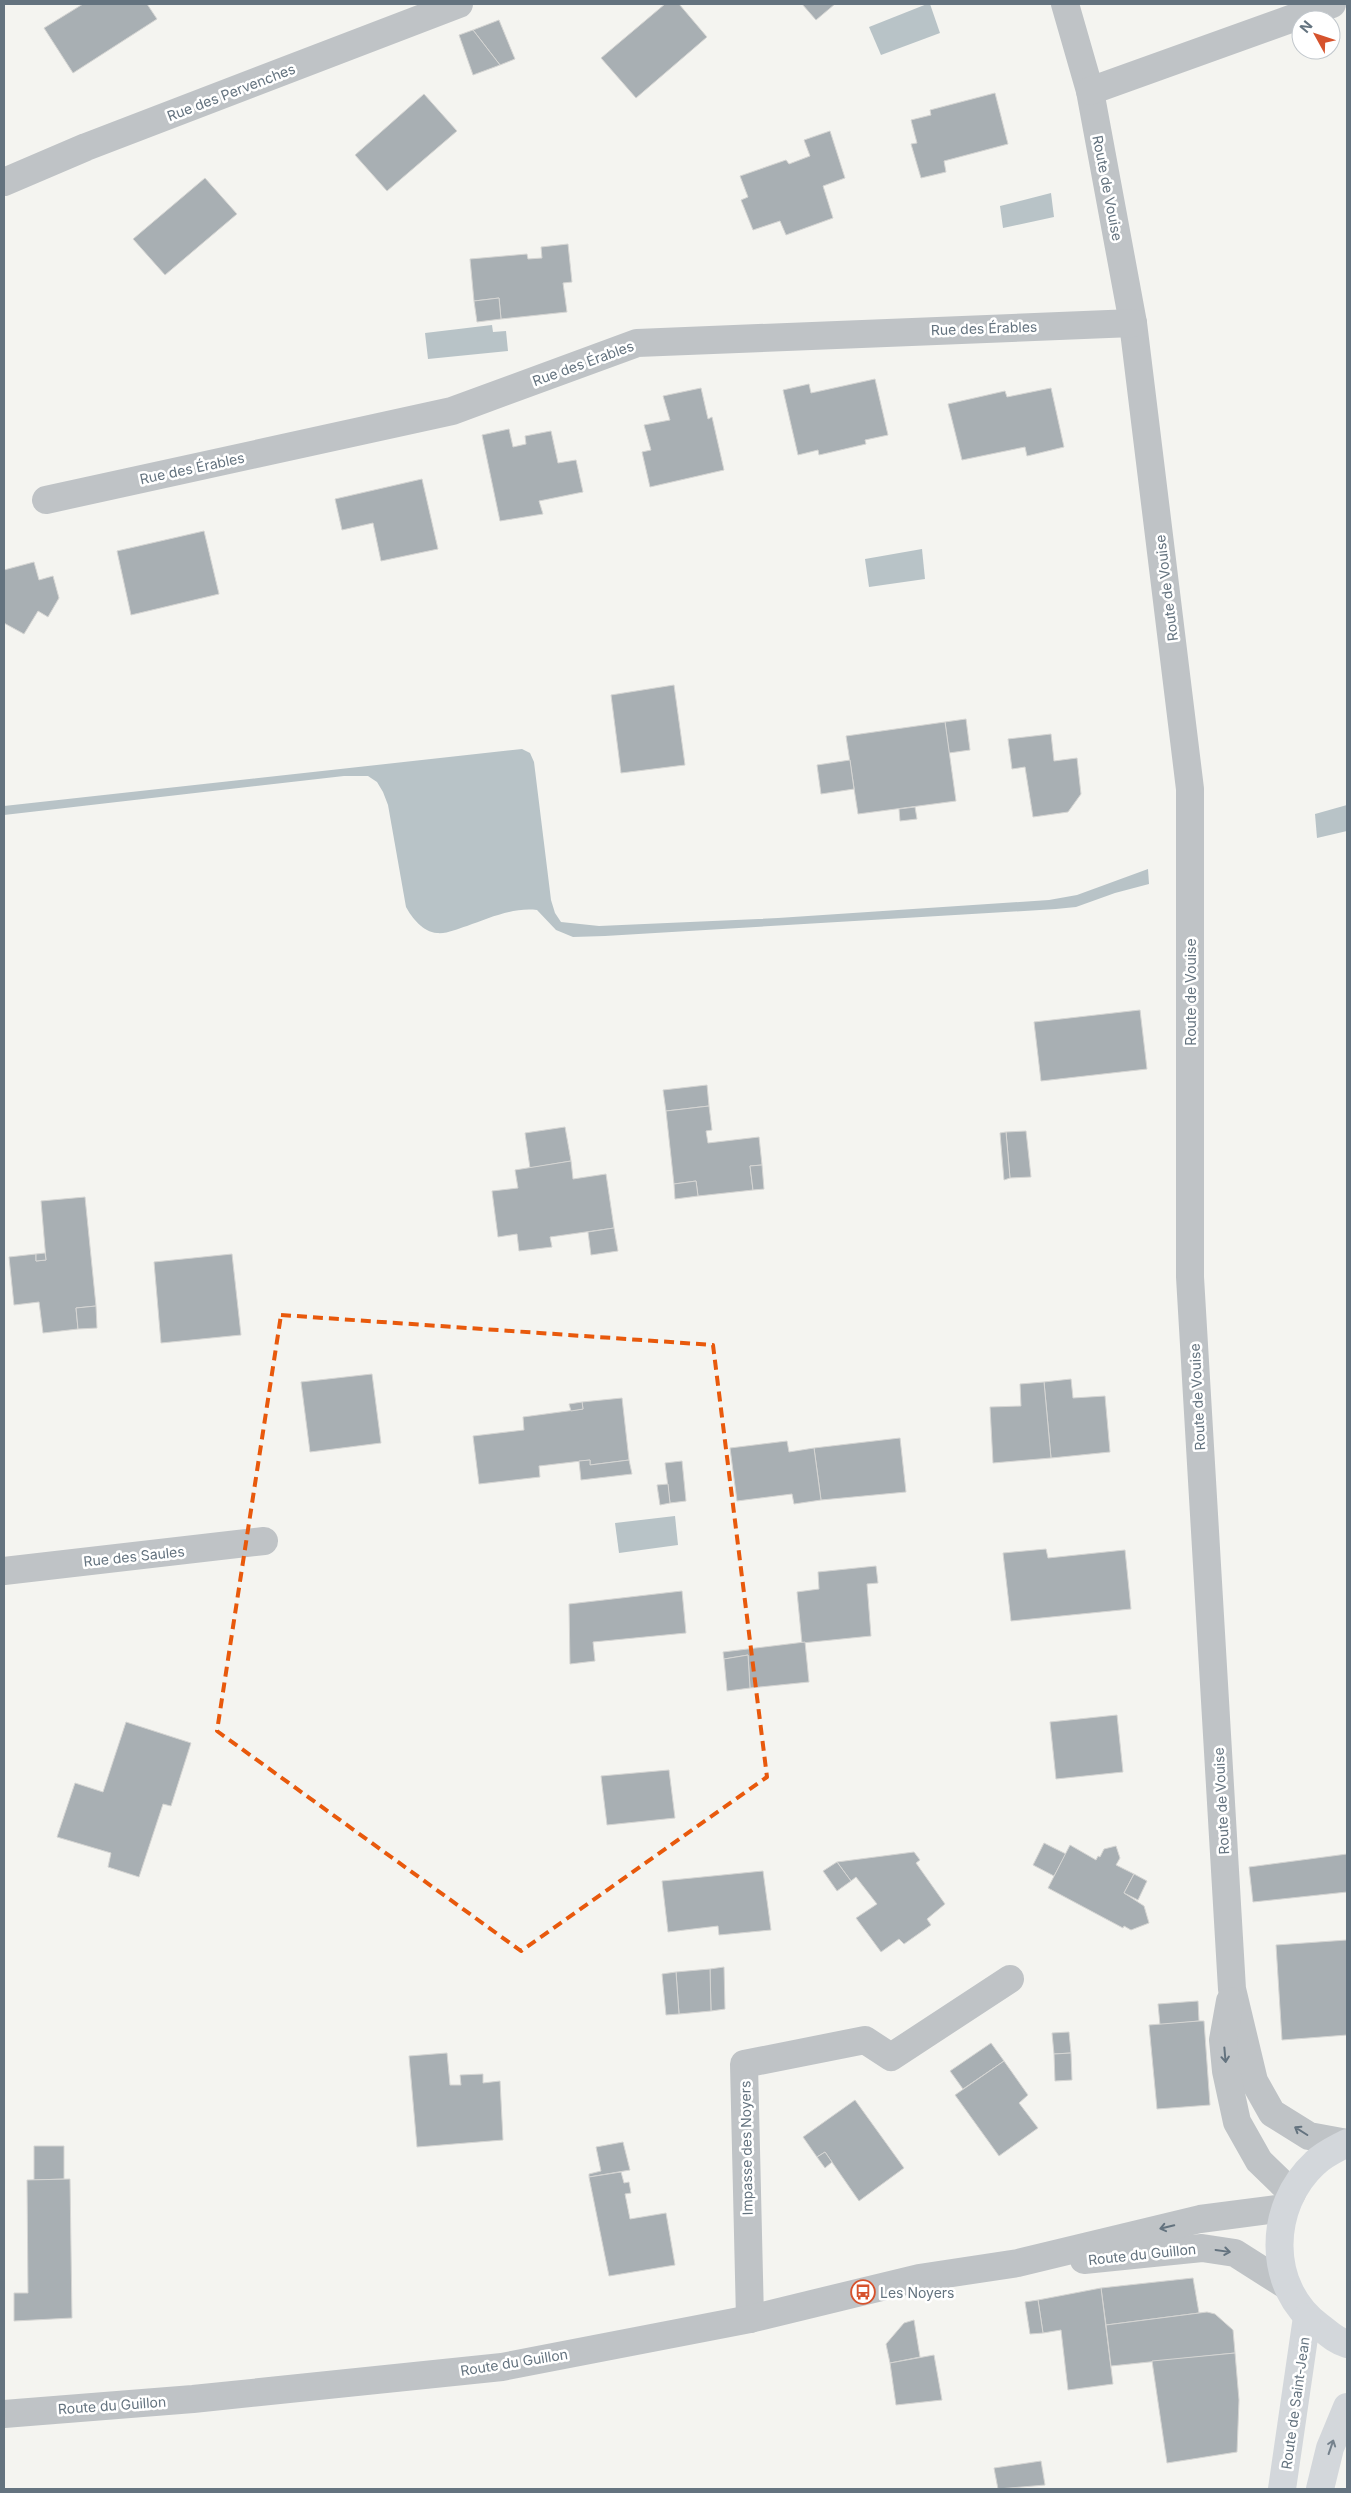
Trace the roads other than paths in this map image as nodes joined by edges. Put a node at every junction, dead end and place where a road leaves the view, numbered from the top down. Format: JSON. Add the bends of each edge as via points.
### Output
{"nodes":[{"id":1,"x":458,"y":4,"type":"edge"},
{"id":2,"x":1066,"y":4,"type":"edge"},
{"id":3,"x":1332,"y":4,"type":"edge"},
{"id":4,"x":1090,"y":90,"type":"junction"},
{"id":5,"x":4,"y":182,"type":"edge"},
{"id":6,"x":1133,"y":322,"type":"junction"},
{"id":7,"x":46,"y":500,"type":"dead end"},
{"id":8,"x":264,"y":1541,"type":"dead end"},
{"id":9,"x":4,"y":1571,"type":"edge"},
{"id":10,"x":1010,"y":1979,"type":"dead end"},
{"id":11,"x":1232,"y":1990,"type":"junction"},
{"id":12,"x":1347,"y":2143,"type":"edge"},
{"id":13,"x":1288,"y":2200,"type":"junction"},
{"id":14,"x":1018,"y":2263,"type":"junction"},
{"id":15,"x":1287,"y":2286,"type":"junction"},
{"id":16,"x":750,"y":2318,"type":"junction"},
{"id":17,"x":1307,"y":2318,"type":"junction"},
{"id":18,"x":1347,"y":2344,"type":"edge"},
{"id":19,"x":1347,"y":2408,"type":"edge"},
{"id":20,"x":4,"y":2414,"type":"edge"},
{"id":21,"x":1282,"y":2489,"type":"edge"},
{"id":22,"x":1320,"y":2489,"type":"edge"}],
"edges":[{"from":1,"to":5,"type":"street","name":"Rue des Pervenches","via":[[86,147]]},
{"from":2,"to":4,"type":"street","name":"Route de Vouise"},
{"from":3,"to":4,"type":"street"},
{"from":4,"to":6,"type":"street","name":"Route de Vouise"},
{"from":6,"to":7,"type":"street","name":"Rue des Érables","via":[[636,343],[452,411]]},
{"from":6,"to":11,"type":"street","name":"Route de Vouise","via":[[1190,789],[1190,1277]]},
{"from":8,"to":9,"type":"street","name":"Rue des Saules"},
{"from":10,"to":16,"type":"street","name":"Impasse des Noyers","via":[[891,2058],[865,2040],[744,2064]]},
{"from":12,"to":11,"type":"street","name":"Route de Vouise","one_way":true,"via":[[1309,2136],[1272,2113],[1254,2081]]},
{"from":11,"to":13,"type":"street","name":"Route de Vouise","one_way":true,"via":[[1223,2040],[1237,2122],[1259,2161]]},
{"from":12,"to":13,"type":"main road","via":[[1315,2163]]},
{"from":13,"to":14,"type":"street","name":"Route du Guillon","one_way":true},
{"from":13,"to":15,"type":"main road","via":[[1279,2234],[1280,2261]]},
{"from":14,"to":15,"type":"street","name":"Route du Guillon","one_way":true,"via":[[1114,2259],[1202,2248],[1235,2253]]},
{"from":14,"to":16,"type":"street","name":"Route du Guillon","via":[[919,2278]]},
{"from":15,"to":17,"type":"main road"},
{"from":16,"to":20,"type":"street","name":"Route du Guillon","via":[[502,2367],[193,2399]]},
{"from":17,"to":18,"type":"main road"},
{"from":17,"to":21,"type":"main road","name":"Route de Saint-Jean"},
{"from":22,"to":19,"type":"main road","one_way":true,"via":[[1330,2448]]}]}
